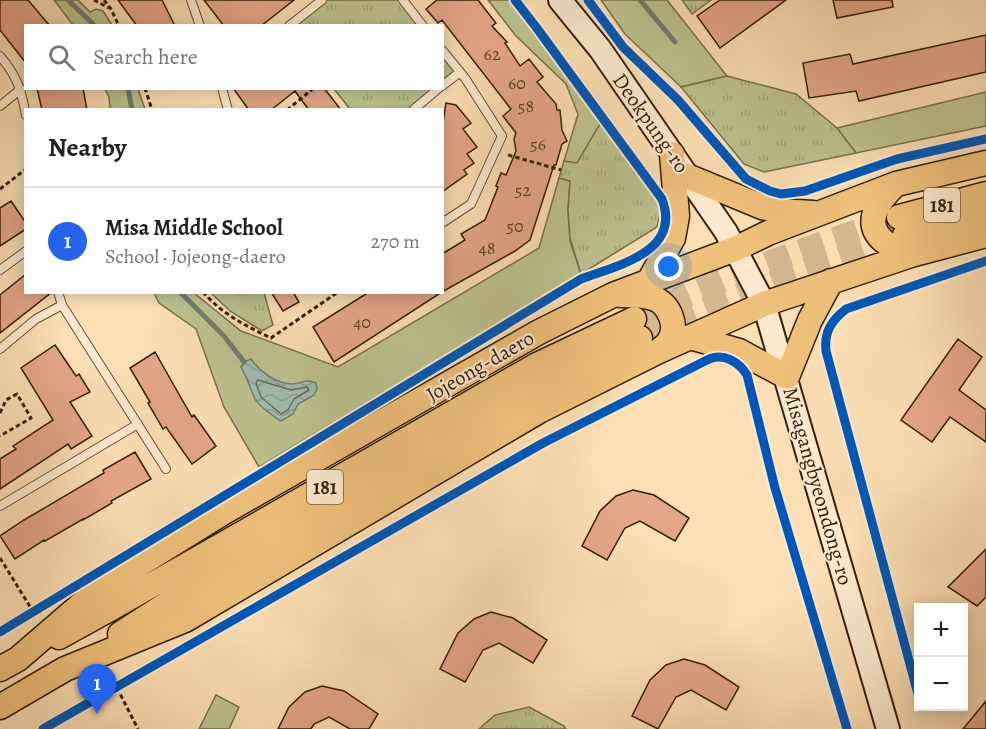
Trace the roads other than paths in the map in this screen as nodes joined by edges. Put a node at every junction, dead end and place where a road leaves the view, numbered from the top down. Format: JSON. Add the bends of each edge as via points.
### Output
{"nodes":[{"id":1,"x":191,"y":0,"type":"edge"},
{"id":2,"x":322,"y":0,"type":"edge"},
{"id":3,"x":403,"y":0,"type":"edge"},
{"id":4,"x":560,"y":0,"type":"edge"},
{"id":5,"x":199,"y":24,"type":"edge"},
{"id":6,"x":292,"y":24,"type":"edge"},
{"id":7,"x":421,"y":24,"type":"edge"},
{"id":8,"x":444,"y":52,"type":"edge"},
{"id":9,"x":0,"y":56,"type":"edge"},
{"id":10,"x":460,"y":72,"type":"junction"},
{"id":11,"x":444,"y":84,"type":"edge"},
{"id":12,"x":21,"y":89,"type":"junction"},
{"id":13,"x":223,"y":90,"type":"edge"},
{"id":14,"x":437,"y":90,"type":"edge"},
{"id":15,"x":0,"y":106,"type":"edge"},
{"id":16,"x":25,"y":108,"type":"edge"},
{"id":17,"x":227,"y":108,"type":"edge"},
{"id":18,"x":415,"y":108,"type":"edge"},
{"id":19,"x":672,"y":154,"type":"junction"},
{"id":20,"x":986,"y":163,"type":"edge"},
{"id":21,"x":687,"y":176,"type":"junction"},
{"id":22,"x":896,"y":184,"type":"junction"},
{"id":23,"x":986,"y":194,"type":"edge"},
{"id":24,"x":821,"y":213,"type":"junction"},
{"id":25,"x":986,"y":214,"type":"edge"},
{"id":26,"x":444,"y":222,"type":"edge"},
{"id":27,"x":986,"y":235,"type":"edge"},
{"id":28,"x":905,"y":236,"type":"junction"},
{"id":29,"x":735,"y":249,"type":"junction"},
{"id":30,"x":24,"y":252,"type":"edge"},
{"id":31,"x":0,"y":270,"type":"edge"},
{"id":32,"x":649,"y":281,"type":"junction"},
{"id":33,"x":831,"y":281,"type":"junction"},
{"id":34,"x":59,"y":294,"type":"edge"},
{"id":35,"x":613,"y":295,"type":"junction"},
{"id":36,"x":764,"y":304,"type":"junction"},
{"id":37,"x":62,"y":305,"type":"junction"},
{"id":38,"x":644,"y":336,"type":"junction"},
{"id":39,"x":690,"y":337,"type":"junction"},
{"id":40,"x":0,"y":349,"type":"edge"},
{"id":41,"x":787,"y":377,"type":"junction"},
{"id":42,"x":138,"y":424,"type":"junction"},
{"id":43,"x":166,"y":469,"type":"dead end"},
{"id":44,"x":0,"y":506,"type":"edge"},
{"id":45,"x":9,"y":664,"type":"edge"},
{"id":46,"x":0,"y":707,"type":"edge"},
{"id":47,"x":888,"y":729,"type":"edge"}],
"edges":[{"from":1,"to":5,"type":"lane"},
{"from":2,"to":6,"type":"lane"},
{"from":3,"to":7,"type":"lane"},
{"from":4,"to":19,"type":"main road","name":"Deokpung-ro","via":[[600,49]]},
{"from":8,"to":10,"type":"lane"},
{"from":9,"to":12,"type":"lane"},
{"from":10,"to":11,"type":"lane"},
{"from":10,"to":26,"type":"lane","via":[[502,136],[471,204]]},
{"from":12,"to":15,"type":"lane"},
{"from":12,"to":16,"type":"lane"},
{"from":13,"to":17,"type":"lane"},
{"from":14,"to":18,"type":"lane"},
{"from":19,"to":21,"type":"main road","name":"Deokpung-ro"},
{"from":19,"to":32,"type":"main road","via":[[675,227],[667,252]]},
{"from":20,"to":22,"type":"main road","name":"Jojeong-daero"},
{"from":21,"to":24,"type":"main road","via":[[762,207]]},
{"from":21,"to":29,"type":"main road","name":"Deokpung-ro"},
{"from":22,"to":24,"type":"main road","name":"Jojeong-daero"},
{"from":22,"to":28,"type":"main road","via":[[875,211],[873,229],[885,244]]},
{"from":23,"to":28,"type":"main road","name":"Jojeong-daero","number":"181"},
{"from":24,"to":29,"type":"main road","name":"Jojeong-daero"},
{"from":25,"to":28,"type":"main road","name":"Jojeong-daero","number":"181"},
{"from":27,"to":28,"type":"main road","name":"Jojeong-daero"},
{"from":28,"to":33,"type":"main road","name":"Jojeong-daero"},
{"from":29,"to":32,"type":"main road","name":"Jojeong-daero","number":"181"},
{"from":29,"to":36,"type":"main road","name":"Misagangbyeondong-ro"},
{"from":30,"to":31,"type":"lane"},
{"from":32,"to":35,"type":"main road","name":"Jojeong-daero","number":"181"},
{"from":33,"to":36,"type":"main road","name":"Jojeong-daero"},
{"from":33,"to":41,"type":"main road"},
{"from":34,"to":37,"type":"lane"},
{"from":35,"to":38,"type":"main road","via":[[656,299],[666,307],[673,326],[670,340]]},
{"from":35,"to":45,"type":"main road","name":"Jojeong-daero","number":"181","via":[[224,512],[98,590]]},
{"from":36,"to":39,"type":"main road","name":"Jojeong-daero","number":"181"},
{"from":36,"to":41,"type":"main road","name":"Misagangbyeondong-ro"},
{"from":37,"to":40,"type":"lane"},
{"from":37,"to":42,"type":"lane"},
{"from":38,"to":39,"type":"main road","name":"Jojeong-daero","number":"181"},
{"from":38,"to":45,"type":"main road","name":"Jojeong-daero","number":"181","via":[[537,365]]},
{"from":38,"to":46,"type":"main road","name":"Jojeong-daero","number":"181","via":[[539,411],[184,620],[65,669]]},
{"from":39,"to":41,"type":"main road","via":[[739,351]]},
{"from":41,"to":47,"type":"main road","name":"Misagangbyeondong-ro"},
{"from":42,"to":43,"type":"lane"},
{"from":42,"to":44,"type":"lane"}]}
